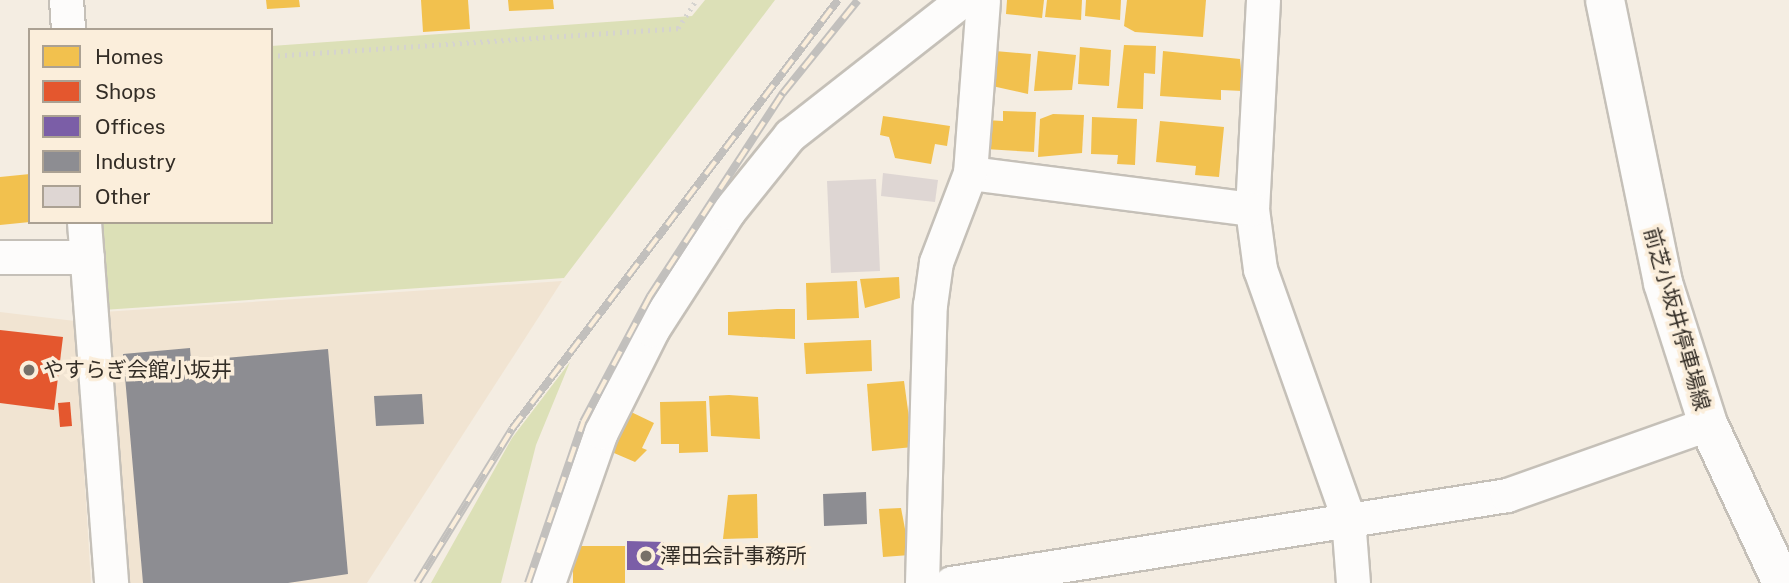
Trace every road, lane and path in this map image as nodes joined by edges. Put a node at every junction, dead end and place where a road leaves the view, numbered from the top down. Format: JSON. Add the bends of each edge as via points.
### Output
{"nodes":[{"id":1,"x":66,"y":0,"type":"edge"},
{"id":2,"x":696,"y":0,"type":"edge"},
{"id":3,"x":962,"y":0,"type":"edge"},
{"id":4,"x":983,"y":0,"type":"edge"},
{"id":5,"x":1263,"y":0,"type":"edge"},
{"id":6,"x":1605,"y":0,"type":"edge"},
{"id":7,"x":68,"y":28,"type":"edge"},
{"id":8,"x":273,"y":56,"type":"edge"},
{"id":9,"x":970,"y":173,"type":"junction"},
{"id":10,"x":1252,"y":209,"type":"junction"},
{"id":11,"x":84,"y":224,"type":"edge"},
{"id":12,"x":0,"y":257,"type":"edge"},
{"id":13,"x":87,"y":257,"type":"junction"},
{"id":14,"x":1708,"y":424,"type":"junction"},
{"id":15,"x":1348,"y":519,"type":"junction"},
{"id":16,"x":111,"y":583,"type":"edge"},
{"id":17,"x":548,"y":583,"type":"edge"},
{"id":18,"x":922,"y":583,"type":"edge"},
{"id":19,"x":951,"y":583,"type":"edge"},
{"id":20,"x":1353,"y":583,"type":"edge"},
{"id":21,"x":1782,"y":583,"type":"edge"}],
"edges":[{"from":1,"to":7,"type":"street"},
{"from":2,"to":8,"type":"path","via":[[678,28]]},
{"from":3,"to":17,"type":"street","via":[[790,135],[728,212],[652,330],[601,432]]},
{"from":4,"to":9,"type":"street"},
{"from":5,"to":10,"type":"street"},
{"from":6,"to":14,"type":"main road","name":"前芝小坂井停車場線","via":[[1663,283]]},
{"from":9,"to":10,"type":"street"},
{"from":9,"to":18,"type":"street","via":[[936,262],[930,305]]},
{"from":10,"to":15,"type":"street","via":[[1260,269]]},
{"from":11,"to":13,"type":"street"},
{"from":12,"to":13,"type":"street"},
{"from":13,"to":16,"type":"street"},
{"from":14,"to":15,"type":"street","via":[[1507,495]]},
{"from":14,"to":21,"type":"main road","name":"前芝小坂井停車場線"},
{"from":15,"to":19,"type":"street"},
{"from":15,"to":20,"type":"street"}]}
